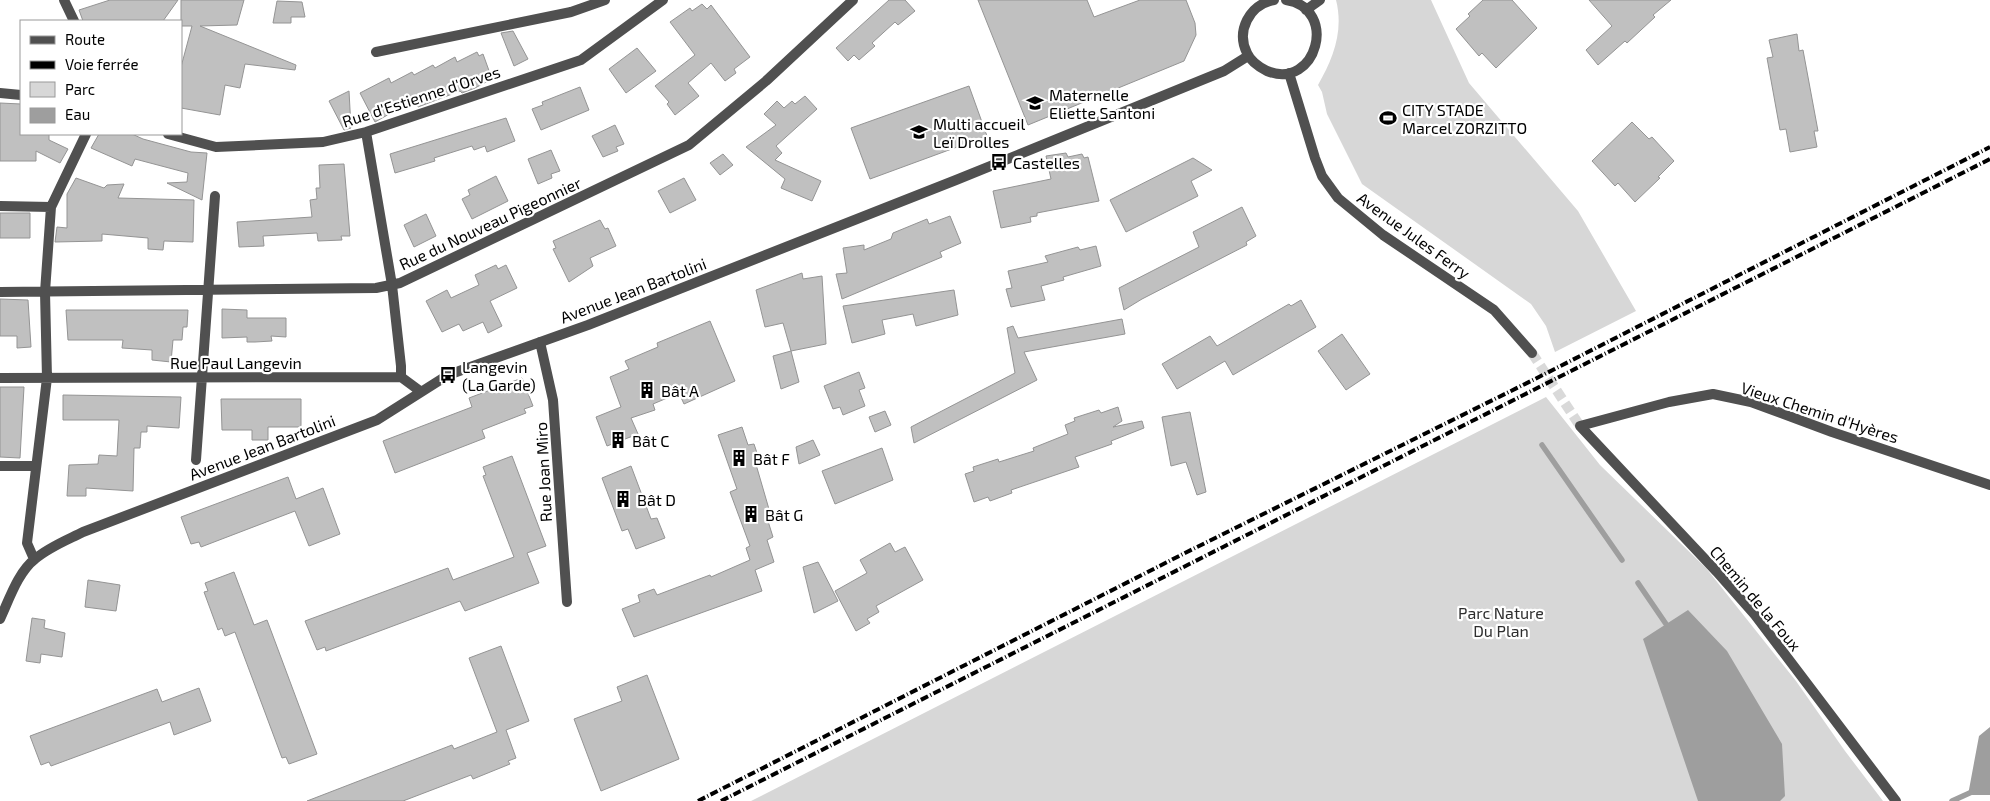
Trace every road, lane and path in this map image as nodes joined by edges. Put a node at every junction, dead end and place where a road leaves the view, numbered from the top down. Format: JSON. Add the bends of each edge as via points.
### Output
{"nodes":[{"id":1,"x":64,"y":0,"type":"edge"},
{"id":2,"x":605,"y":0,"type":"edge"},
{"id":3,"x":663,"y":0,"type":"edge"},
{"id":4,"x":853,"y":0,"type":"edge"},
{"id":5,"x":1274,"y":0,"type":"edge"},
{"id":6,"x":1286,"y":0,"type":"edge"},
{"id":7,"x":1320,"y":0,"type":"edge"},
{"id":8,"x":1258,"y":3,"type":"edge"},
{"id":9,"x":1306,"y":10,"type":"junction"},
{"id":10,"x":74,"y":20,"type":"edge"},
{"id":11,"x":376,"y":52,"type":"dead end"},
{"id":12,"x":1248,"y":56,"type":"junction"},
{"id":13,"x":1288,"y":73,"type":"junction"},
{"id":14,"x":0,"y":93,"type":"edge"},
{"id":15,"x":20,"y":95,"type":"edge"},
{"id":16,"x":366,"y":132,"type":"junction"},
{"id":17,"x":86,"y":135,"type":"edge"},
{"id":18,"x":172,"y":135,"type":"edge"},
{"id":19,"x":216,"y":196,"type":"dead end"},
{"id":20,"x":0,"y":206,"type":"edge"},
{"id":21,"x":51,"y":207,"type":"junction"},
{"id":22,"x":392,"y":284,"type":"junction"},
{"id":23,"x":209,"y":290,"type":"junction"},
{"id":24,"x":0,"y":292,"type":"edge"},
{"id":25,"x":45,"y":292,"type":"junction"},
{"id":26,"x":540,"y":342,"type":"junction"},
{"id":27,"x":1530,"y":350,"type":"tunnel mouth"},
{"id":28,"x":203,"y":377,"type":"junction"},
{"id":29,"x":401,"y":377,"type":"junction"},
{"id":30,"x":0,"y":378,"type":"edge"},
{"id":31,"x":46,"y":378,"type":"junction"},
{"id":32,"x":420,"y":391,"type":"junction"},
{"id":33,"x":1580,"y":426,"type":"joint"},
{"id":34,"x":196,"y":460,"type":"dead end"},
{"id":35,"x":0,"y":466,"type":"edge"},
{"id":36,"x":35,"y":466,"type":"junction"},
{"id":37,"x":1990,"y":485,"type":"edge"},
{"id":38,"x":34,"y":559,"type":"junction"},
{"id":39,"x":567,"y":602,"type":"dead end"},
{"id":40,"x":0,"y":619,"type":"edge"},
{"id":41,"x":1896,"y":801,"type":"edge"}],
"edges":[{"from":1,"to":10,"type":"street"},
{"from":2,"to":11,"type":"street","via":[[572,12]]},
{"from":3,"to":16,"type":"street","name":"Rue d'Estienne d'Orves","via":[[581,60]]},
{"from":4,"to":22,"type":"street","name":"Rue du Nouveau Pigeonnier","via":[[766,81],[689,145]]},
{"from":5,"to":8,"type":"street"},
{"from":6,"to":9,"type":"street"},
{"from":7,"to":9,"type":"street"},
{"from":8,"to":12,"type":"street","via":[[1244,27],[1244,47]]},
{"from":9,"to":13,"type":"street","via":[[1316,27],[1316,46],[1306,63]]},
{"from":12,"to":13,"type":"street","via":[[1262,69]]},
{"from":12,"to":26,"type":"street","name":"Avenue Jean Bartolini","via":[[1224,71],[956,180]]},
{"from":13,"to":27,"type":"street","name":"Avenue Jules Ferry","via":[[1322,176],[1338,198],[1383,235],[1494,310]]},
{"from":14,"to":15,"type":"street"},
{"from":16,"to":18,"type":"street","name":"Rue d'Estienne d'Orves","via":[[323,142],[216,147]]},
{"from":16,"to":22,"type":"street"},
{"from":17,"to":21,"type":"street"},
{"from":19,"to":23,"type":"street"},
{"from":20,"to":21,"type":"street"},
{"from":21,"to":25,"type":"street"},
{"from":22,"to":23,"type":"street","name":"Rue du Nouveau Pigeonnier","via":[[376,288]]},
{"from":22,"to":29,"type":"street"},
{"from":23,"to":25,"type":"street","name":"Rue du Nouveau Pigeonnier"},
{"from":23,"to":28,"type":"street"},
{"from":24,"to":25,"type":"street","name":"Rue du Nouveau Pigeonnier"},
{"from":25,"to":31,"type":"street"},
{"from":26,"to":32,"type":"street","name":"Avenue Jean Bartolini","via":[[448,375]]},
{"from":26,"to":39,"type":"street","name":"Rue Joan Miro","via":[[554,400]]},
{"from":28,"to":29,"type":"street","name":"Rue Paul Langevin"},
{"from":28,"to":31,"type":"street","name":"Rue Paul Langevin"},
{"from":28,"to":34,"type":"street"},
{"from":29,"to":32,"type":"street"},
{"from":30,"to":31,"type":"street","name":"Rue Paul Langevin"},
{"from":31,"to":36,"type":"street"},
{"from":32,"to":38,"type":"street","name":"Avenue Jean Bartolini","via":[[377,420],[83,532]]},
{"from":33,"to":37,"type":"street","name":"Vieux Chemin d'Hyères","via":[[1669,402],[1713,394],[1751,402]]},
{"from":33,"to":41,"type":"street","name":"Chemin de la Foux","via":[[1755,615]]},
{"from":35,"to":36,"type":"street"},
{"from":36,"to":38,"type":"street","via":[[27,543]]},
{"from":38,"to":40,"type":"street"}]}
